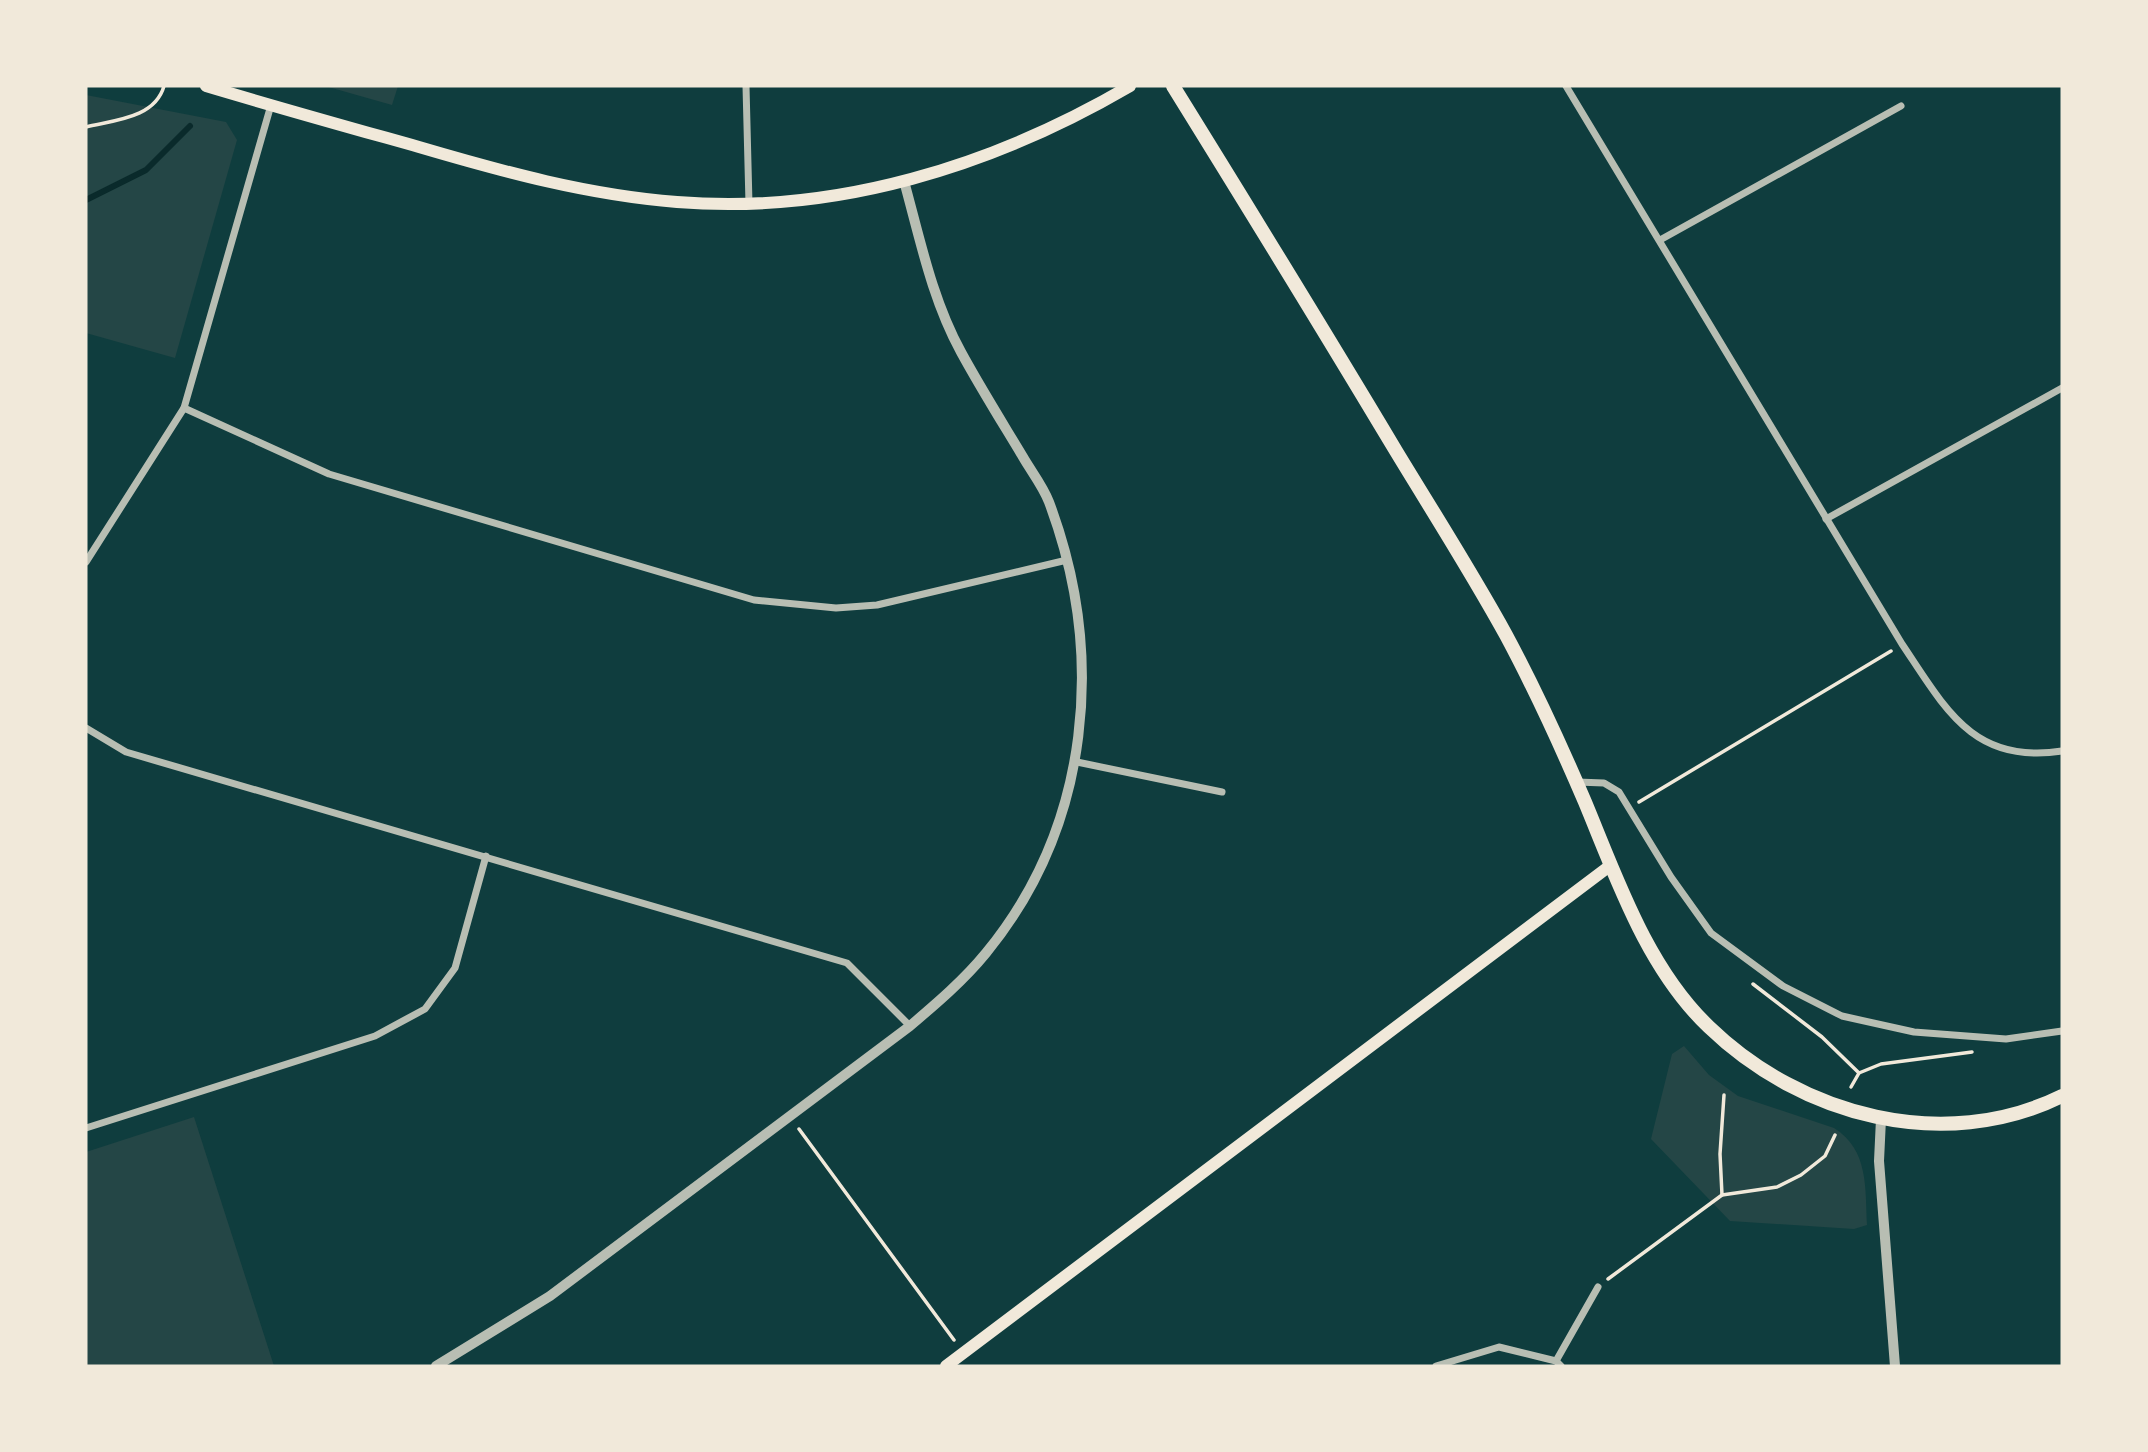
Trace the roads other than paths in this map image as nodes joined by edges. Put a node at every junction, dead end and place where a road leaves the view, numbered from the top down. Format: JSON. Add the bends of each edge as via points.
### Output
{"nodes":[{"id":1,"x":206,"y":86,"type":"edge"},
{"id":2,"x":746,"y":86,"type":"edge"},
{"id":3,"x":1130,"y":86,"type":"edge"},
{"id":4,"x":1173,"y":86,"type":"edge"},
{"id":5,"x":1566,"y":86,"type":"edge"},
{"id":6,"x":271,"y":105,"type":"junction"},
{"id":7,"x":1901,"y":106,"type":"dead end"},
{"id":8,"x":904,"y":181,"type":"junction"},
{"id":9,"x":749,"y":204,"type":"junction"},
{"id":10,"x":1660,"y":240,"type":"junction"},
{"id":11,"x":2062,"y":388,"type":"edge"},
{"id":12,"x":184,"y":408,"type":"junction"},
{"id":13,"x":1826,"y":519,"type":"junction"},
{"id":14,"x":1067,"y":560,"type":"junction"},
{"id":15,"x":86,"y":562,"type":"edge"},
{"id":16,"x":86,"y":728,"type":"edge"},
{"id":17,"x":2062,"y":751,"type":"edge"},
{"id":18,"x":1077,"y":762,"type":"junction"},
{"id":19,"x":1576,"y":782,"type":"junction"},
{"id":20,"x":1222,"y":792,"type":"dead end"},
{"id":21,"x":486,"y":856,"type":"junction"},
{"id":22,"x":1611,"y":865,"type":"junction"},
{"id":23,"x":910,"y":1026,"type":"junction"},
{"id":24,"x":2062,"y":1031,"type":"edge"},
{"id":25,"x":2062,"y":1096,"type":"edge"},
{"id":26,"x":1881,"y":1119,"type":"junction"},
{"id":27,"x":86,"y":1128,"type":"edge"},
{"id":28,"x":1598,"y":1287,"type":"road end"},
{"id":29,"x":1559,"y":1364,"type":"edge"},
{"id":30,"x":436,"y":1366,"type":"edge"},
{"id":31,"x":946,"y":1366,"type":"edge"},
{"id":32,"x":1436,"y":1366,"type":"edge"},
{"id":33,"x":1895,"y":1366,"type":"edge"}],
"edges":[{"from":1,"to":6,"type":"main road"},
{"from":2,"to":9,"type":"street"},
{"from":3,"to":8,"type":"main road","via":[[1015,145]]},
{"from":4,"to":19,"type":"main road","via":[[1506,635]]},
{"from":5,"to":10,"type":"street"},
{"from":6,"to":9,"type":"main road","via":[[559,186],[678,202]]},
{"from":6,"to":12,"type":"street"},
{"from":7,"to":10,"type":"street"},
{"from":8,"to":9,"type":"main road","via":[[816,199]]},
{"from":8,"to":14,"type":"street","via":[[945,320],[1048,500]]},
{"from":10,"to":13,"type":"street"},
{"from":11,"to":13,"type":"street"},
{"from":12,"to":14,"type":"street","via":[[329,474],[754,600],[836,608],[877,605]]},
{"from":12,"to":15,"type":"street"},
{"from":13,"to":17,"type":"street","via":[[1949,712],[1973,734],[2001,748],[2024,754]]},
{"from":14,"to":18,"type":"street","via":[[1081,652]]},
{"from":16,"to":21,"type":"street","via":[[126,752]]},
{"from":18,"to":20,"type":"street"},
{"from":18,"to":23,"type":"street","via":[[1045,858],[1023,900],[987,952]]},
{"from":19,"to":22,"type":"main road"},
{"from":19,"to":24,"type":"street","via":[[1604,783],[1619,792],[1711,933],[1783,986],[1842,1016],[1914,1032],[2007,1039]]},
{"from":21,"to":23,"type":"street","via":[[847,963]]},
{"from":21,"to":27,"type":"street","via":[[455,968],[425,1009],[375,1036]]},
{"from":22,"to":26,"type":"main road","via":[[1661,966],[1705,1024],[1757,1068],[1789,1087]]},
{"from":22,"to":31,"type":"main road"},
{"from":23,"to":30,"type":"street","via":[[550,1296]]},
{"from":25,"to":26,"type":"main road","via":[[1992,1121],[1941,1124]]},
{"from":26,"to":33,"type":"street"},
{"from":28,"to":29,"type":"street"},
{"from":29,"to":32,"type":"street","via":[[1499,1347]]}]}
